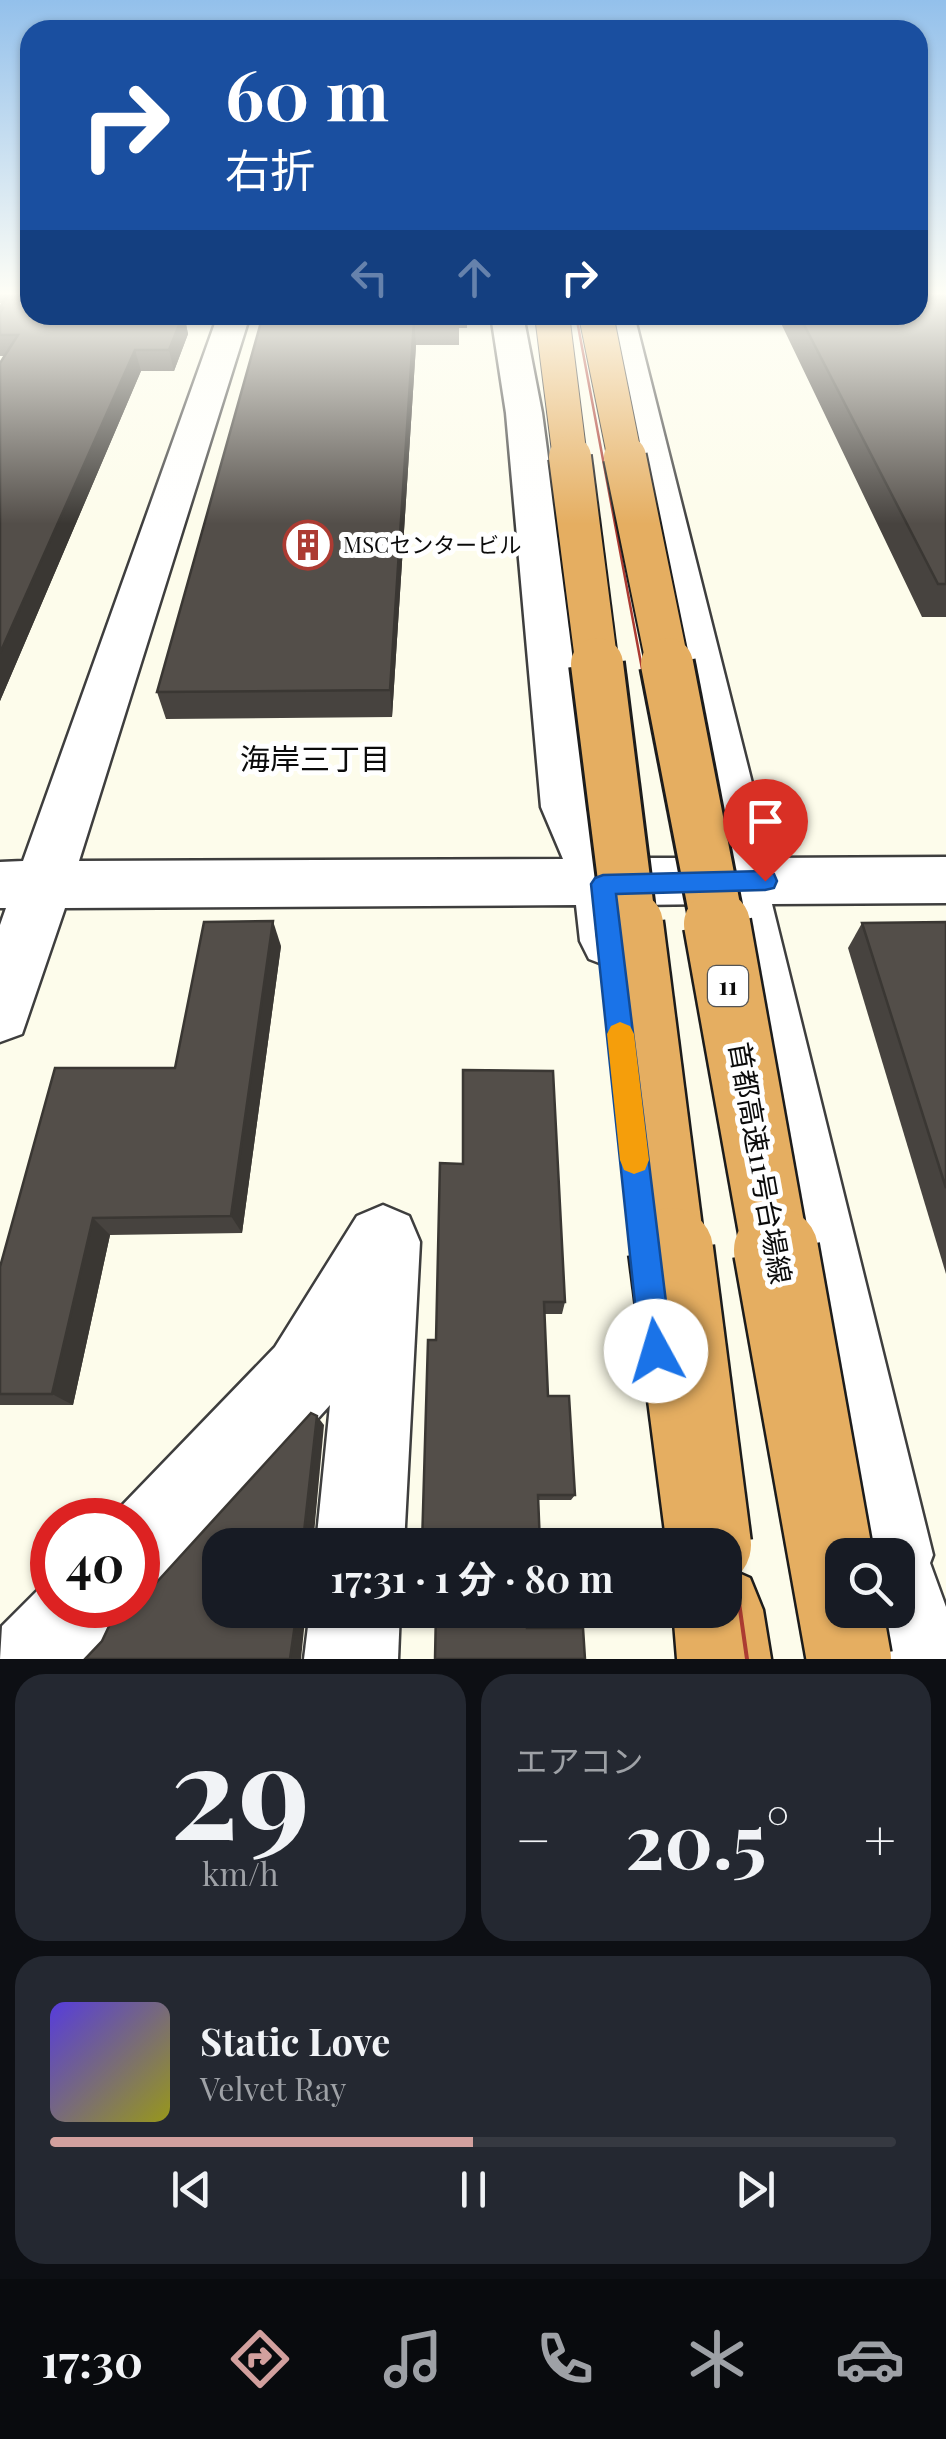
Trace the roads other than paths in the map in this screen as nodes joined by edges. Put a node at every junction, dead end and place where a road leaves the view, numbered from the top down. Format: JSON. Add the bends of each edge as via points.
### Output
{"nodes":[{"id":1,"x":214,"y":369,"type":"edge"},
{"id":2,"x":516,"y":369,"type":"edge"},
{"id":3,"x":547,"y":369,"type":"edge"},
{"id":4,"x":559,"y":369,"type":"edge"},
{"id":5,"x":605,"y":369,"type":"edge"},
{"id":6,"x":606,"y":369,"type":"edge"},
{"id":7,"x":630,"y":369,"type":"edge"},
{"id":8,"x":563,"y":485,"type":"dead end"},
{"id":9,"x":627,"y":486,"type":"dead end"},
{"id":10,"x":946,"y":880,"type":"edge"},
{"id":11,"x":738,"y":881,"type":"junction"},
{"id":12,"x":603,"y":884,"type":"junction"},
{"id":13,"x":22,"y":885,"type":"edge"},
{"id":14,"x":0,"y":1014,"type":"edge"},
{"id":15,"x":361,"y":1528,"type":"edge"},
{"id":16,"x":676,"y":1528,"type":"edge"},
{"id":17,"x":707,"y":1528,"type":"edge"},
{"id":18,"x":160,"y":1529,"type":"edge"},
{"id":19,"x":884,"y":1538,"type":"edge"},
{"id":20,"x":65,"y":1628,"type":"edge"},
{"id":21,"x":354,"y":1628,"type":"edge"},
{"id":22,"x":688,"y":1628,"type":"edge"},
{"id":23,"x":696,"y":1628,"type":"edge"},
{"id":24,"x":720,"y":1628,"type":"edge"},
{"id":25,"x":862,"y":1628,"type":"edge"},
{"id":26,"x":905,"y":1628,"type":"edge"},
{"id":27,"x":35,"y":1659,"type":"edge"},
{"id":28,"x":351,"y":1659,"type":"edge"},
{"id":29,"x":691,"y":1659,"type":"edge"},
{"id":30,"x":700,"y":1659,"type":"edge"},
{"id":31,"x":724,"y":1659,"type":"edge"},
{"id":32,"x":849,"y":1659,"type":"edge"},
{"id":33,"x":868,"y":1659,"type":"edge"},
{"id":34,"x":912,"y":1659,"type":"edge"}],
"edges":[{"from":1,"to":13,"type":"street"},
{"from":2,"to":12,"type":"street","via":[[568,807]]},
{"from":3,"to":8,"type":"street"},
{"from":4,"to":17,"type":"highway","bridge":true},
{"from":5,"to":9,"type":"street"},
{"from":6,"to":32,"type":"highway","name":"首都高速11号台場線","number":"11","bridge":true,"via":[[697,812]]},
{"from":7,"to":11,"type":"street","via":[[726,788]]},
{"from":10,"to":11,"type":"street"},
{"from":11,"to":12,"type":"street"},
{"from":11,"to":19,"type":"street"},
{"from":12,"to":13,"type":"street"},
{"from":12,"to":16,"type":"street"},
{"from":13,"to":14,"type":"street"},
{"from":15,"to":18,"type":"street","via":[[383,1242],[304,1375]]},
{"from":20,"to":27,"type":"street"},
{"from":21,"to":28,"type":"street"},
{"from":22,"to":29,"type":"street"},
{"from":23,"to":30,"type":"street"},
{"from":24,"to":31,"type":"highway"},
{"from":25,"to":33,"type":"street"},
{"from":26,"to":34,"type":"street"}]}
